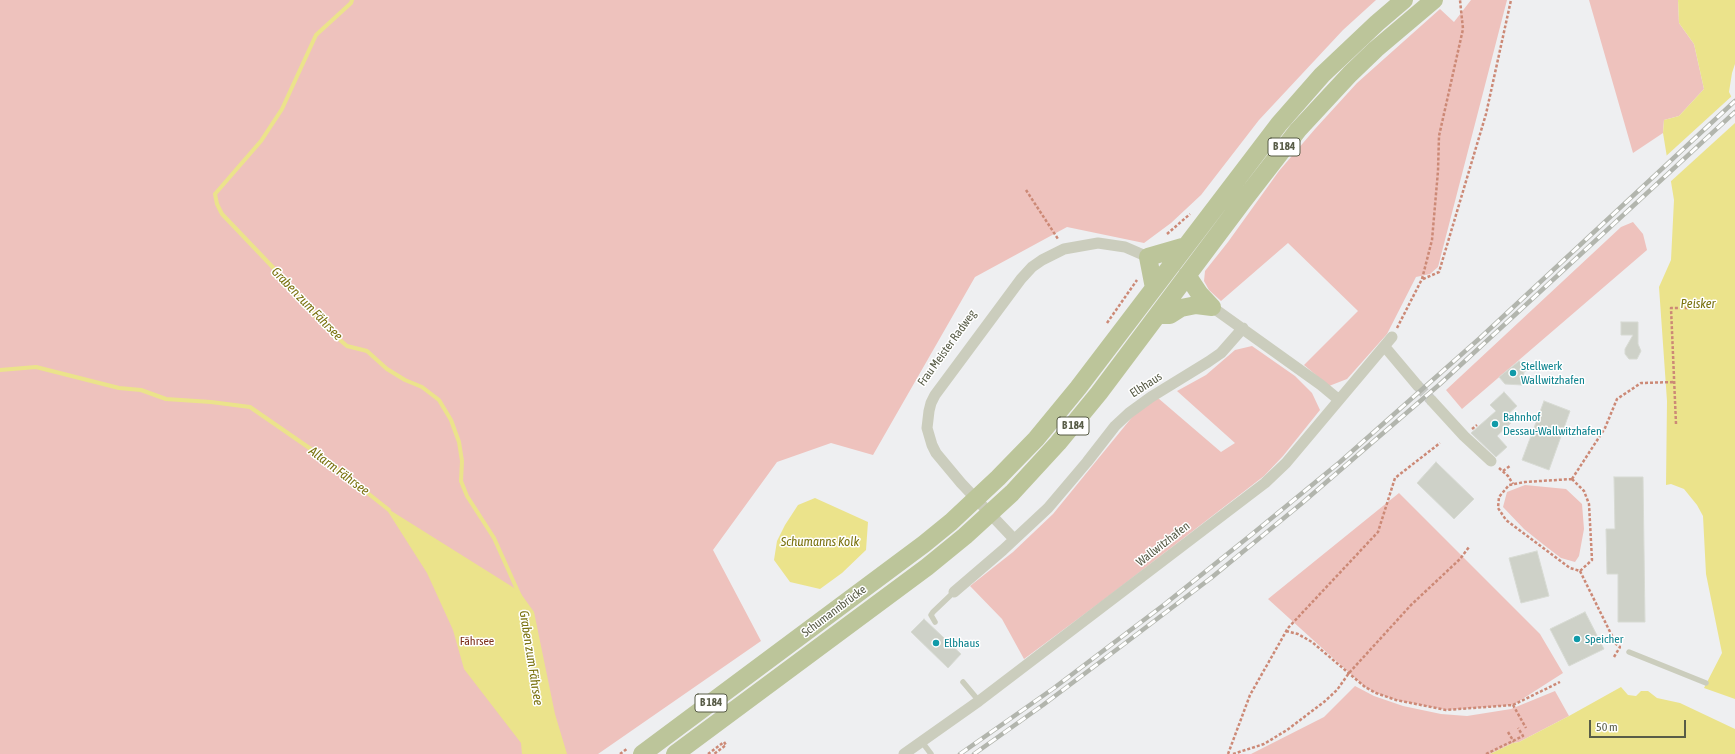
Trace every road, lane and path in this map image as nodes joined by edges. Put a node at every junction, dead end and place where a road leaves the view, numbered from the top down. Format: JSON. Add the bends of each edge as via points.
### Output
{"nodes":[{"id":1,"x":1404,"y":0,"type":"edge"},
{"id":2,"x":1434,"y":0,"type":"edge"},
{"id":3,"x":1460,"y":0,"type":"edge"},
{"id":4,"x":1511,"y":0,"type":"edge"},
{"id":5,"x":1026,"y":190,"type":"dead end"},
{"id":6,"x":1186,"y":246,"type":"junction"},
{"id":7,"x":1064,"y":248,"type":"junction"},
{"id":8,"x":1148,"y":257,"type":"junction"},
{"id":9,"x":1188,"y":275,"type":"junction"},
{"id":10,"x":1422,"y":280,"type":"junction"},
{"id":11,"x":1154,"y":288,"type":"junction"},
{"id":12,"x":1212,"y":307,"type":"junction"},
{"id":13,"x":1692,"y":308,"type":"dead end"},
{"id":14,"x":1158,"y":315,"type":"junction"},
{"id":15,"x":1243,"y":328,"type":"junction"},
{"id":16,"x":1392,"y":337,"type":"joint"},
{"id":17,"x":1385,"y":347,"type":"junction"},
{"id":18,"x":1675,"y":382,"type":"junction"},
{"id":19,"x":1417,"y":385,"type":"tunnel mouth"},
{"id":20,"x":1339,"y":400,"type":"junction"},
{"id":21,"x":1432,"y":401,"type":"tunnel mouth"},
{"id":22,"x":1676,"y":424,"type":"dead end"},
{"id":23,"x":1440,"y":443,"type":"dead end"},
{"id":24,"x":1491,"y":461,"type":"dead end"},
{"id":25,"x":1510,"y":466,"type":"dead end"},
{"id":26,"x":1503,"y":471,"type":"dead end"},
{"id":27,"x":1508,"y":476,"type":"dead end"},
{"id":28,"x":1572,"y":479,"type":"junction"},
{"id":29,"x":1513,"y":484,"type":"junction"},
{"id":30,"x":1014,"y":539,"type":"junction"},
{"id":31,"x":1469,"y":547,"type":"dead end"},
{"id":32,"x":1580,"y":571,"type":"junction"},
{"id":33,"x":954,"y":592,"type":"joint"},
{"id":34,"x":935,"y":622,"type":"dead end"},
{"id":35,"x":1286,"y":631,"type":"junction"},
{"id":36,"x":1620,"y":647,"type":"dead end"},
{"id":37,"x":1629,"y":652,"type":"dead end"},
{"id":38,"x":1349,"y":673,"type":"junction"},
{"id":39,"x":963,"y":682,"type":"dead end"},
{"id":40,"x":1560,"y":682,"type":"dead end"},
{"id":41,"x":1706,"y":683,"type":"dead end"},
{"id":42,"x":979,"y":701,"type":"junction"},
{"id":43,"x":1513,"y":705,"type":"junction"},
{"id":44,"x":1518,"y":728,"type":"dead end"},
{"id":45,"x":1526,"y":728,"type":"dead end"},
{"id":46,"x":1508,"y":732,"type":"dead end"},
{"id":47,"x":922,"y":742,"type":"junction"},
{"id":48,"x":1514,"y":742,"type":"junction"},
{"id":49,"x":642,"y":754,"type":"edge"},
{"id":50,"x":675,"y":754,"type":"edge"},
{"id":51,"x":708,"y":754,"type":"edge"},
{"id":52,"x":714,"y":754,"type":"edge"},
{"id":53,"x":904,"y":754,"type":"edge"},
{"id":54,"x":931,"y":754,"type":"edge"},
{"id":55,"x":1228,"y":754,"type":"edge"},
{"id":56,"x":1233,"y":754,"type":"edge"},
{"id":57,"x":1486,"y":754,"type":"edge"}],
"edges":[{"from":1,"to":6,"type":"highway","number":"B 184","via":[[1350,48],[1301,98],[1259,148]]},
{"from":2,"to":9,"type":"highway","number":"B 184","via":[[1355,69],[1298,130]]},
{"from":3,"to":10,"type":"path","via":[[1463,29],[1439,136],[1432,240]]},
{"from":4,"to":10,"type":"path","via":[[1486,114],[1439,272]]},
{"from":5,"to":7,"type":"path"},
{"from":6,"to":8,"type":"highway"},
{"from":6,"to":11,"type":"highway","number":"B 184"},
{"from":7,"to":8,"type":"street","via":[[1098,243],[1125,247]]},
{"from":7,"to":30,"type":"street","via":[[1032,267],[1021,279],[935,395],[929,411],[927,428],[936,453]]},
{"from":8,"to":11,"type":"highway"},
{"from":9,"to":12,"type":"highway"},
{"from":9,"to":14,"type":"highway","number":"B 184"},
{"from":10,"to":16,"type":"path"},
{"from":11,"to":49,"type":"highway","name":"Schumannbrücke","number":"B 184","via":[[1058,414],[998,478],[951,522],[888,572]]},
{"from":12,"to":14,"type":"highway","via":[[1196,305],[1181,308],[1170,316]]},
{"from":12,"to":15,"type":"street"},
{"from":13,"to":18,"type":"path","via":[[1671,308]]},
{"from":14,"to":50,"type":"highway","name":"Schumannbrücke","number":"B 184","via":[[1079,419],[1012,492],[965,536],[900,588]]},
{"from":15,"to":20,"type":"street"},
{"from":15,"to":30,"type":"street","name":"Elbhaus","via":[[1221,353],[1129,413],[1115,426],[1065,489]]},
{"from":16,"to":17,"type":"street","name":"Wallwitzhafen"},
{"from":17,"to":19,"type":"street"},
{"from":17,"to":20,"type":"street","name":"Wallwitzhafen"},
{"from":18,"to":22,"type":"path"},
{"from":18,"to":28,"type":"path","via":[[1641,383],[1617,399],[1605,428]]},
{"from":20,"to":42,"type":"street","name":"Wallwitzhafen","via":[[1286,463],[1265,482]]},
{"from":21,"to":24,"type":"street"},
{"from":23,"to":35,"type":"path","via":[[1395,478],[1378,532]]},
{"from":25,"to":26,"type":"path"},
{"from":27,"to":29,"type":"path"},
{"from":28,"to":29,"type":"path"},
{"from":28,"to":32,"type":"path","via":[[1584,491],[1589,504],[1592,560]]},
{"from":29,"to":32,"type":"path","via":[[1499,497],[1498,508],[1506,520],[1570,568]]},
{"from":30,"to":33,"type":"street","name":"Elbhaus"},
{"from":31,"to":38,"type":"path"},
{"from":32,"to":36,"type":"path","via":[[1616,644]]},
{"from":33,"to":34,"type":"lane","via":[[931,615]]},
{"from":35,"to":38,"type":"path","via":[[1312,642]]},
{"from":35,"to":55,"type":"path","via":[[1250,695]]},
{"from":37,"to":41,"type":"lane"},
{"from":38,"to":43,"type":"path","via":[[1376,693],[1396,700],[1446,710]]},
{"from":38,"to":56,"type":"path","via":[[1337,690],[1324,702],[1287,730],[1264,744]]},
{"from":39,"to":42,"type":"lane"},
{"from":40,"to":43,"type":"path"},
{"from":42,"to":47,"type":"street","name":"Wallwitzhafen"},
{"from":43,"to":45,"type":"path"},
{"from":44,"to":48,"type":"path","via":[[1523,736]]},
{"from":46,"to":48,"type":"path"},
{"from":47,"to":53,"type":"street","name":"Wallwitzhafen"},
{"from":47,"to":54,"type":"lane"},
{"from":48,"to":57,"type":"path"},
{"from":51,"to":52,"type":"path","via":[[724,742],[726,745]]}]}
